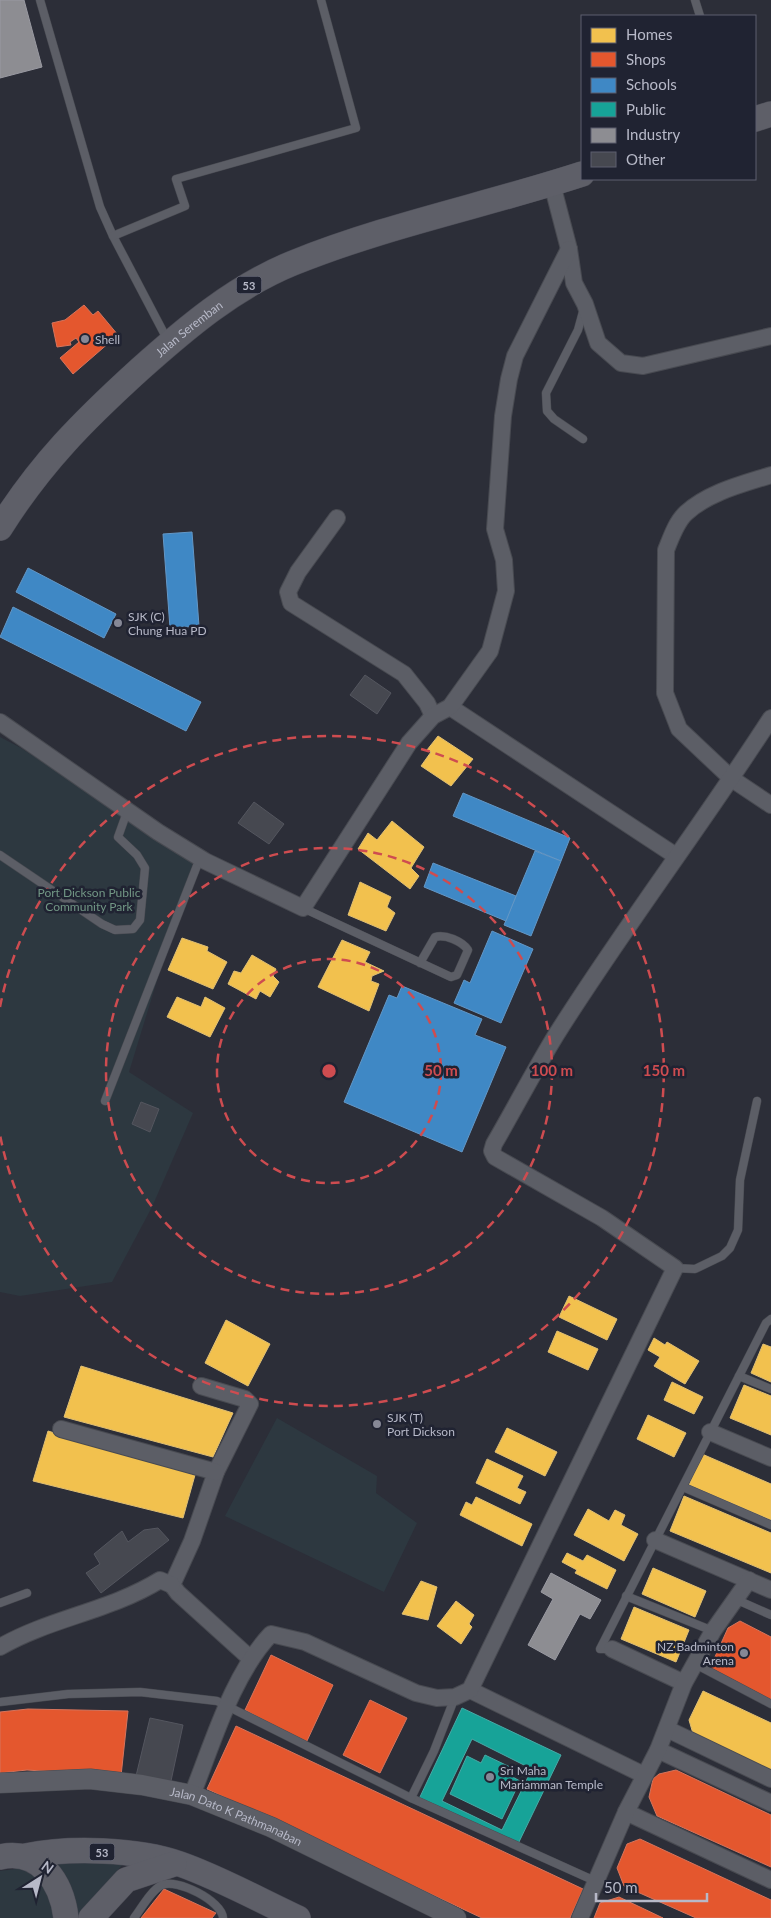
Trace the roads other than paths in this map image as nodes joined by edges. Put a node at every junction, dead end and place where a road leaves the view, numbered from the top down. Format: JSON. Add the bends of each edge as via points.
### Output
{"nodes":[{"id":1,"x":40,"y":0,"type":"edge"},
{"id":2,"x":321,"y":0,"type":"edge"},
{"id":3,"x":695,"y":0,"type":"edge"},
{"id":4,"x":700,"y":15,"type":"edge"},
{"id":5,"x":771,"y":114,"type":"edge"},
{"id":6,"x":756,"y":120,"type":"edge"},
{"id":7,"x":581,"y":174,"type":"edge"},
{"id":8,"x":552,"y":184,"type":"junction"},
{"id":9,"x":113,"y":236,"type":"junction"},
{"id":10,"x":569,"y":249,"type":"junction"},
{"id":11,"x":585,"y":304,"type":"junction"},
{"id":12,"x":771,"y":336,"type":"edge"},
{"id":13,"x":169,"y":343,"type":"junction"},
{"id":14,"x":583,"y":439,"type":"dead end"},
{"id":15,"x":771,"y":475,"type":"edge"},
{"id":16,"x":337,"y":518,"type":"dead end"},
{"id":17,"x":0,"y":528,"type":"edge"},
{"id":18,"x":450,"y":706,"type":"junction"},
{"id":19,"x":433,"y":716,"type":"junction"},
{"id":20,"x":771,"y":718,"type":"edge"},
{"id":21,"x":0,"y":722,"type":"edge"},
{"id":22,"x":732,"y":779,"type":"junction"},
{"id":23,"x":771,"y":805,"type":"edge"},
{"id":24,"x":127,"y":812,"type":"junction"},
{"id":25,"x":0,"y":856,"type":"edge"},
{"id":26,"x":676,"y":856,"type":"junction"},
{"id":27,"x":200,"y":858,"type":"junction"},
{"id":28,"x":303,"y":908,"type":"junction"},
{"id":29,"x":420,"y":963,"type":"junction"},
{"id":30,"x":105,"y":1101,"type":"dead end"},
{"id":31,"x":757,"y":1101,"type":"dead end"},
{"id":32,"x":675,"y":1268,"type":"junction"},
{"id":33,"x":771,"y":1319,"type":"edge"},
{"id":34,"x":739,"y":1376,"type":"junction"},
{"id":35,"x":201,"y":1386,"type":"dead end"},
{"id":36,"x":771,"y":1389,"type":"edge"},
{"id":37,"x":61,"y":1429,"type":"dead end"},
{"id":38,"x":710,"y":1432,"type":"junction"},
{"id":39,"x":771,"y":1458,"type":"edge"},
{"id":40,"x":216,"y":1472,"type":"junction"},
{"id":41,"x":683,"y":1486,"type":"junction"},
{"id":42,"x":771,"y":1525,"type":"edge"},
{"id":43,"x":655,"y":1540,"type":"junction"},
{"id":44,"x":749,"y":1580,"type":"junction"},
{"id":45,"x":172,"y":1585,"type":"junction"},
{"id":46,"x":771,"y":1590,"type":"edge"},
{"id":47,"x":27,"y":1593,"type":"dead end"},
{"id":48,"x":626,"y":1596,"type":"junction"},
{"id":49,"x":735,"y":1599,"type":"junction"},
{"id":50,"x":0,"y":1603,"type":"edge"},
{"id":51,"x":771,"y":1616,"type":"edge"},
{"id":52,"x":714,"y":1631,"type":"junction"},
{"id":53,"x":0,"y":1647,"type":"edge"},
{"id":54,"x":612,"y":1649,"type":"joint"},
{"id":55,"x":252,"y":1659,"type":"junction"},
{"id":56,"x":695,"y":1664,"type":"junction"},
{"id":57,"x":684,"y":1683,"type":"junction"},
{"id":58,"x":470,"y":1690,"type":"junction"},
{"id":59,"x":454,"y":1697,"type":"junction"},
{"id":60,"x":0,"y":1702,"type":"edge"},
{"id":61,"x":771,"y":1704,"type":"edge"},
{"id":62,"x":227,"y":1707,"type":"junction"},
{"id":63,"x":667,"y":1729,"type":"junction"},
{"id":64,"x":658,"y":1750,"type":"junction"},
{"id":65,"x":644,"y":1775,"type":"junction"},
{"id":66,"x":771,"y":1779,"type":"edge"},
{"id":67,"x":0,"y":1782,"type":"edge"},
{"id":68,"x":192,"y":1795,"type":"junction"},
{"id":69,"x":412,"y":1798,"type":"junction"},
{"id":70,"x":771,"y":1803,"type":"edge"},
{"id":71,"x":626,"y":1812,"type":"junction"},
{"id":72,"x":26,"y":1856,"type":"junction"},
{"id":73,"x":0,"y":1858,"type":"edge"},
{"id":74,"x":178,"y":1863,"type":"junction"},
{"id":75,"x":145,"y":1873,"type":"junction"},
{"id":76,"x":771,"y":1880,"type":"edge"},
{"id":77,"x":595,"y":1881,"type":"junction"},
{"id":78,"x":66,"y":1918,"type":"edge"},
{"id":79,"x":91,"y":1918,"type":"edge"},
{"id":80,"x":104,"y":1918,"type":"edge"},
{"id":81,"x":134,"y":1918,"type":"edge"},
{"id":82,"x":223,"y":1918,"type":"edge"},
{"id":83,"x":298,"y":1918,"type":"edge"},
{"id":84,"x":456,"y":1918,"type":"edge"},
{"id":85,"x":580,"y":1918,"type":"edge"}],
"edges":[{"from":1,"to":9,"type":"lane","via":[[100,207]]},
{"from":2,"to":9,"type":"lane","via":[[356,128],[176,179],[185,206]]},
{"from":3,"to":4,"type":"lane"},
{"from":5,"to":6,"type":"main road"},
{"from":7,"to":8,"type":"main road","name":"Jalan Seremban","number":"53"},
{"from":8,"to":10,"type":"street"},
{"from":8,"to":13,"type":"main road","name":"Jalan Seremban","number":"53","via":[[375,235],[292,263],[246,286]]},
{"from":9,"to":13,"type":"lane"},
{"from":10,"to":11,"type":"street","via":[[574,283]]},
{"from":10,"to":18,"type":"street","via":[[515,356],[503,416],[495,528],[504,560],[506,591],[490,651]]},
{"from":11,"to":12,"type":"street","via":[[598,343],[621,364],[644,366]]},
{"from":11,"to":14,"type":"lane","via":[[578,330],[546,393],[547,411]]},
{"from":13,"to":17,"type":"main road","name":"Jalan Seremban","number":"53","via":[[114,392],[45,462]]},
{"from":15,"to":22,"type":"street","via":[[727,489],[697,505],[685,514],[666,550],[665,692],[679,729]]},
{"from":16,"to":19,"type":"street","via":[[298,572],[288,592],[291,603],[404,674],[428,703]]},
{"from":18,"to":19,"type":"street"},
{"from":18,"to":26,"type":"street"},
{"from":19,"to":28,"type":"street","via":[[409,743]]},
{"from":20,"to":22,"type":"street"},
{"from":21,"to":24,"type":"street"},
{"from":22,"to":23,"type":"street"},
{"from":22,"to":26,"type":"street"},
{"from":24,"to":25,"type":"lane","via":[[118,837],[137,855],[145,868],[140,920],[133,929],[115,930],[102,924]]},
{"from":24,"to":27,"type":"street"},
{"from":26,"to":32,"type":"street","via":[[556,1036],[492,1151],[495,1157],[602,1218]]},
{"from":27,"to":28,"type":"street"},
{"from":27,"to":30,"type":"lane"},
{"from":28,"to":29,"type":"lane"},
{"from":29,"to":29,"type":"lane","via":[[435,937],[441,935],[468,950],[457,975],[452,977]]},
{"from":31,"to":32,"type":"lane","via":[[740,1180],[738,1230],[730,1248],[722,1256],[695,1269]]},
{"from":32,"to":58,"type":"street"},
{"from":33,"to":34,"type":"lane"},
{"from":34,"to":36,"type":"lane"},
{"from":34,"to":38,"type":"lane"},
{"from":35,"to":40,"type":"street","via":[[245,1399],[250,1404]]},
{"from":37,"to":40,"type":"street"},
{"from":38,"to":39,"type":"street"},
{"from":38,"to":41,"type":"lane"},
{"from":40,"to":45,"type":"street","via":[[192,1541]]},
{"from":41,"to":42,"type":"lane"},
{"from":41,"to":43,"type":"lane"},
{"from":43,"to":44,"type":"street"},
{"from":43,"to":48,"type":"lane"},
{"from":44,"to":46,"type":"street"},
{"from":44,"to":49,"type":"street"},
{"from":45,"to":53,"type":"street","via":[[160,1580],[106,1607],[15,1638]]},
{"from":45,"to":55,"type":"street"},
{"from":47,"to":50,"type":"lane"},
{"from":48,"to":52,"type":"lane"},
{"from":48,"to":54,"type":"lane","via":[[600,1649]]},
{"from":49,"to":51,"type":"lane"},
{"from":49,"to":52,"type":"street"},
{"from":52,"to":56,"type":"street"},
{"from":54,"to":57,"type":"street"},
{"from":55,"to":59,"type":"street","via":[[271,1634],[287,1636],[416,1693],[437,1698]]},
{"from":55,"to":62,"type":"street"},
{"from":56,"to":57,"type":"street"},
{"from":56,"to":61,"type":"lane"},
{"from":57,"to":63,"type":"street"},
{"from":58,"to":59,"type":"street"},
{"from":58,"to":65,"type":"street"},
{"from":59,"to":69,"type":"lane"},
{"from":60,"to":62,"type":"lane","via":[[68,1694],[140,1692],[217,1701]]},
{"from":62,"to":68,"type":"street"},
{"from":62,"to":69,"type":"lane"},
{"from":63,"to":64,"type":"street"},
{"from":63,"to":66,"type":"street"},
{"from":64,"to":65,"type":"street"},
{"from":64,"to":70,"type":"street"},
{"from":65,"to":71,"type":"street"},
{"from":67,"to":68,"type":"street","name":"Jalan Dato K Pathmanaban","via":[[90,1779]]},
{"from":68,"to":84,"type":"street","name":"Jalan Dato K Pathmanaban","via":[[271,1827]]},
{"from":69,"to":77,"type":"lane"},
{"from":71,"to":76,"type":"street"},
{"from":71,"to":77,"type":"street"},
{"from":72,"to":73,"type":"main road"},
{"from":72,"to":74,"type":"main road","number":"53","via":[[54,1850],[122,1853]]},
{"from":72,"to":78,"type":"main road","via":[[51,1876],[61,1891]]},
{"from":74,"to":75,"type":"main road"},
{"from":74,"to":83,"type":"main road","number":"53"},
{"from":75,"to":79,"type":"main road","via":[[126,1880]]},
{"from":75,"to":80,"type":"main road"},
{"from":77,"to":85,"type":"street"},
{"from":81,"to":82,"type":"lane","via":[[159,1886],[167,1883],[213,1901],[222,1911]]}]}
